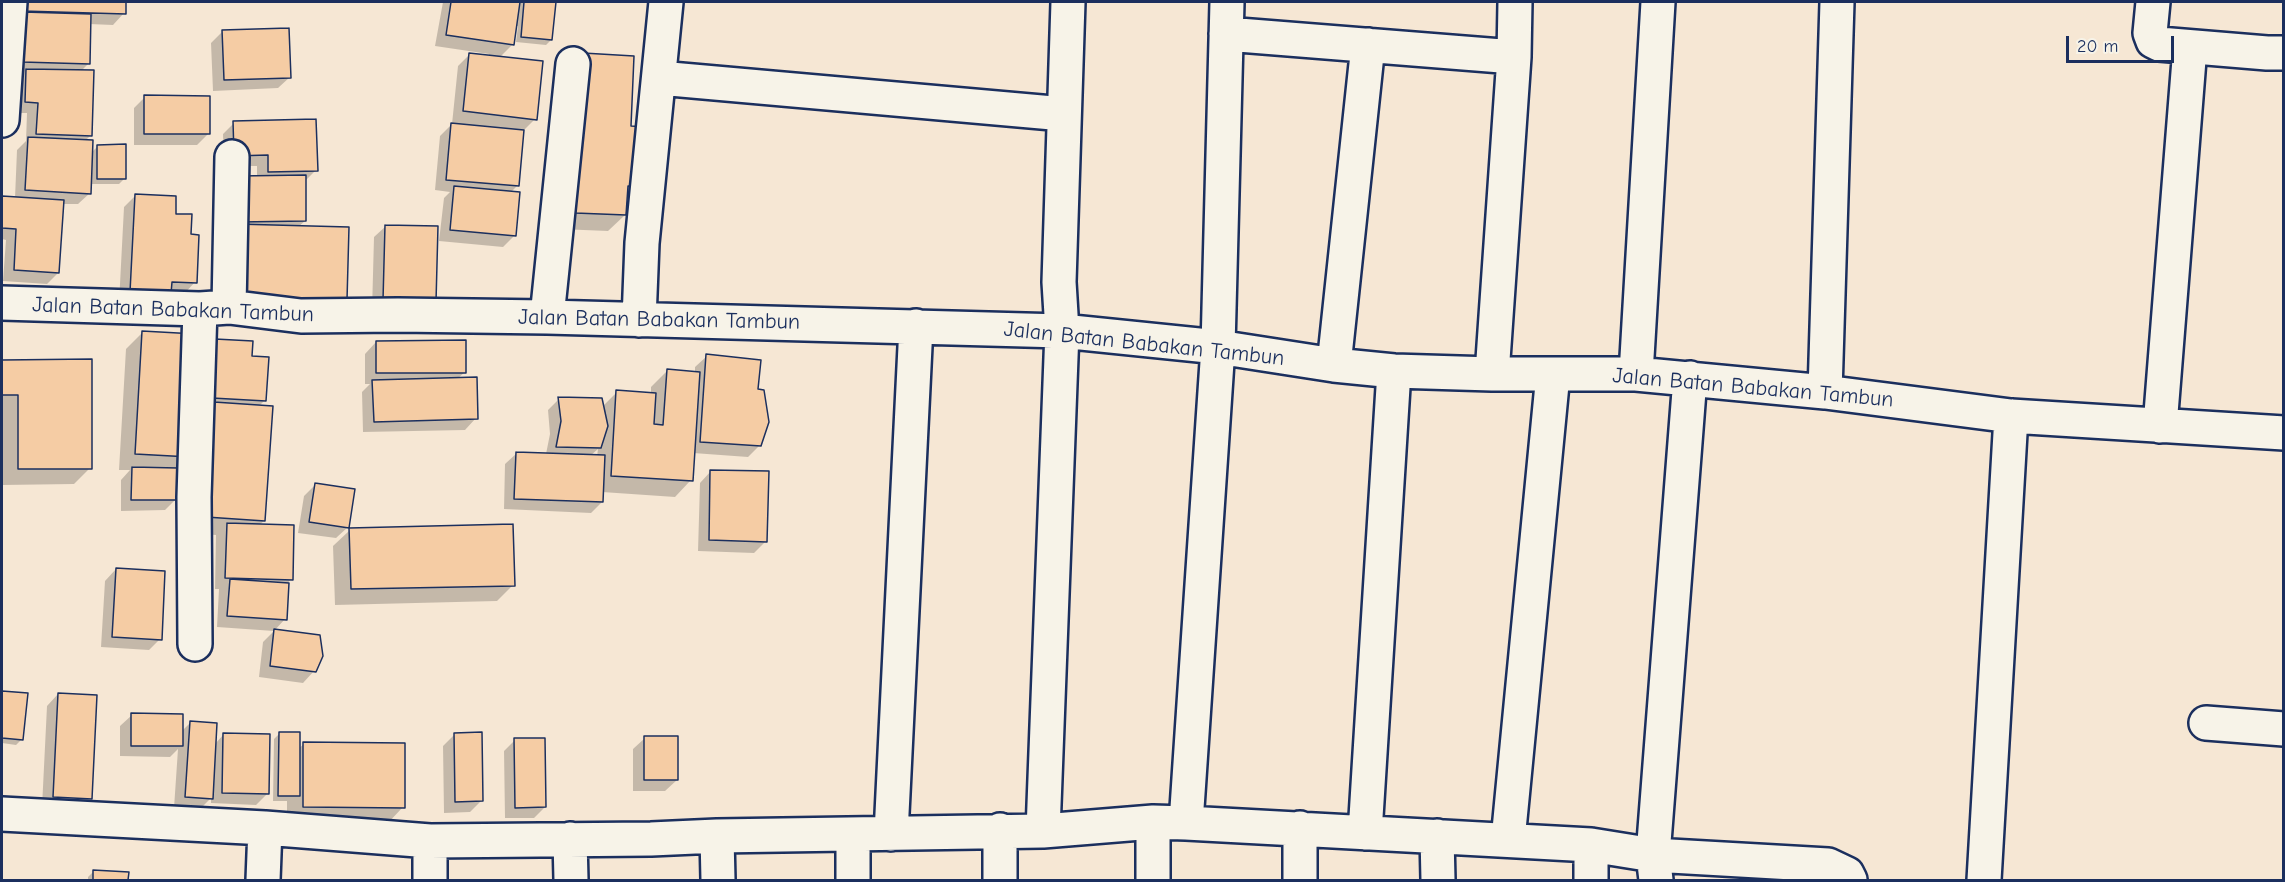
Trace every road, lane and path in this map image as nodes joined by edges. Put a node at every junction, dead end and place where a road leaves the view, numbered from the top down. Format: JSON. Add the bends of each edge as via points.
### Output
{"nodes":[{"id":1,"x":10,"y":2,"type":"edge"},
{"id":2,"x":666,"y":2,"type":"edge"},
{"id":3,"x":1068,"y":2,"type":"edge"},
{"id":4,"x":1227,"y":2,"type":"edge"},
{"id":5,"x":1515,"y":2,"type":"edge"},
{"id":6,"x":1658,"y":2,"type":"edge"},
{"id":7,"x":1837,"y":2,"type":"edge"},
{"id":8,"x":2153,"y":2,"type":"edge"},
{"id":9,"x":1226,"y":34,"type":"junction"},
{"id":10,"x":1368,"y":45,"type":"junction"},
{"id":11,"x":2190,"y":47,"type":"junction"},
{"id":12,"x":2283,"y":53,"type":"edge"},
{"id":13,"x":1514,"y":57,"type":"junction"},
{"id":14,"x":573,"y":64,"type":"dead end"},
{"id":15,"x":659,"y":78,"type":"junction"},
{"id":16,"x":1065,"y":114,"type":"junction"},
{"id":17,"x":2,"y":120,"type":"edge"},
{"id":18,"x":232,"y":157,"type":"dead end"},
{"id":19,"x":2,"y":303,"type":"edge"},
{"id":20,"x":214,"y":308,"type":"junction"},
{"id":21,"x":547,"y":317,"type":"junction"},
{"id":22,"x":639,"y":320,"type":"junction"},
{"id":23,"x":916,"y":326,"type":"junction"},
{"id":24,"x":1062,"y":331,"type":"junction"},
{"id":25,"x":1218,"y":347,"type":"junction"},
{"id":26,"x":1334,"y":365,"type":"junction"},
{"id":27,"x":1394,"y":371,"type":"junction"},
{"id":28,"x":1492,"y":374,"type":"junction"},
{"id":29,"x":1552,"y":374,"type":"junction"},
{"id":30,"x":1636,"y":374,"type":"junction"},
{"id":31,"x":1690,"y":378,"type":"junction"},
{"id":32,"x":1825,"y":392,"type":"junction"},
{"id":33,"x":2011,"y":416,"type":"junction"},
{"id":34,"x":2160,"y":426,"type":"junction"},
{"id":35,"x":2283,"y":433,"type":"edge"},
{"id":36,"x":195,"y":644,"type":"dead end"},
{"id":37,"x":2206,"y":723,"type":"dead end"},
{"id":38,"x":2283,"y":729,"type":"edge"},
{"id":39,"x":2,"y":814,"type":"edge"},
{"id":40,"x":1153,"y":822,"type":"junction"},
{"id":41,"x":1186,"y":823,"type":"junction"},
{"id":42,"x":265,"y":828,"type":"junction"},
{"id":43,"x":1300,"y":828,"type":"junction"},
{"id":44,"x":1000,"y":830,"type":"junction"},
{"id":45,"x":1043,"y":831,"type":"junction"},
{"id":46,"x":1365,"y":832,"type":"junction"},
{"id":47,"x":853,"y":834,"type":"junction"},
{"id":48,"x":891,"y":834,"type":"junction"},
{"id":49,"x":717,"y":836,"type":"junction"},
{"id":50,"x":1437,"y":836,"type":"junction"},
{"id":51,"x":570,"y":839,"type":"junction"},
{"id":52,"x":430,"y":840,"type":"junction"},
{"id":53,"x":1508,"y":840,"type":"junction"},
{"id":54,"x":1592,"y":845,"type":"junction"},
{"id":55,"x":1654,"y":868,"type":"edge"},
{"id":56,"x":262,"y":880,"type":"edge"},
{"id":57,"x":430,"y":880,"type":"edge"},
{"id":58,"x":571,"y":880,"type":"edge"},
{"id":59,"x":718,"y":880,"type":"edge"},
{"id":60,"x":853,"y":880,"type":"edge"},
{"id":61,"x":1000,"y":880,"type":"edge"},
{"id":62,"x":1153,"y":880,"type":"edge"},
{"id":63,"x":1300,"y":880,"type":"edge"},
{"id":64,"x":1438,"y":880,"type":"edge"},
{"id":65,"x":1591,"y":880,"type":"edge"},
{"id":66,"x":1850,"y":880,"type":"edge"},
{"id":67,"x":1983,"y":880,"type":"edge"}],
"edges":[{"from":1,"to":17,"type":"street"},
{"from":2,"to":15,"type":"street"},
{"from":3,"to":16,"type":"street"},
{"from":4,"to":9,"type":"street"},
{"from":5,"to":13,"type":"street"},
{"from":6,"to":30,"type":"street"},
{"from":7,"to":32,"type":"street"},
{"from":8,"to":11,"type":"street","via":[[2153,41]]},
{"from":9,"to":10,"type":"street"},
{"from":9,"to":25,"type":"street"},
{"from":10,"to":13,"type":"street"},
{"from":10,"to":26,"type":"street"},
{"from":11,"to":12,"type":"street"},
{"from":11,"to":34,"type":"street"},
{"from":13,"to":28,"type":"street"},
{"from":14,"to":21,"type":"street"},
{"from":15,"to":16,"type":"street"},
{"from":15,"to":22,"type":"street","via":[[642,243]]},
{"from":16,"to":24,"type":"street","via":[[1059,282]]},
{"from":18,"to":20,"type":"street"},
{"from":19,"to":20,"type":"street","name":"Jalan Batan Babakan Tambun"},
{"from":20,"to":21,"type":"street","name":"Jalan Batan Babakan Tambun","via":[[301,316]]},
{"from":20,"to":36,"type":"street","via":[[194,496]]},
{"from":21,"to":22,"type":"street","name":"Jalan Batan Babakan Tambun"},
{"from":22,"to":23,"type":"street","name":"Jalan Batan Babakan Tambun"},
{"from":23,"to":24,"type":"street","name":"Jalan Batan Babakan Tambun"},
{"from":23,"to":48,"type":"street"},
{"from":24,"to":25,"type":"street","name":"Jalan Batan Babakan Tambun"},
{"from":24,"to":45,"type":"street"},
{"from":25,"to":26,"type":"street","name":"Jalan Batan Babakan Tambun"},
{"from":25,"to":41,"type":"street"},
{"from":26,"to":27,"type":"street","name":"Jalan Batan Babakan Tambun"},
{"from":27,"to":28,"type":"street","name":"Jalan Batan Babakan Tambun"},
{"from":27,"to":46,"type":"street"},
{"from":28,"to":29,"type":"street","name":"Jalan Batan Babakan Tambun"},
{"from":29,"to":30,"type":"street","name":"Jalan Batan Babakan Tambun"},
{"from":29,"to":53,"type":"street"},
{"from":30,"to":31,"type":"street","name":"Jalan Batan Babakan Tambun"},
{"from":31,"to":32,"type":"street","name":"Jalan Batan Babakan Tambun"},
{"from":31,"to":55,"type":"street"},
{"from":32,"to":33,"type":"street","name":"Jalan Batan Babakan Tambun"},
{"from":33,"to":34,"type":"street","name":"Jalan Batan Babakan Tambun"},
{"from":33,"to":67,"type":"street"},
{"from":34,"to":35,"type":"street","name":"Jalan Batan Babakan Tambun"},
{"from":37,"to":38,"type":"street"},
{"from":39,"to":42,"type":"street"},
{"from":40,"to":41,"type":"street"},
{"from":40,"to":45,"type":"street"},
{"from":40,"to":62,"type":"street"},
{"from":41,"to":43,"type":"street"},
{"from":42,"to":52,"type":"street"},
{"from":42,"to":56,"type":"street"},
{"from":43,"to":46,"type":"street"},
{"from":43,"to":63,"type":"street"},
{"from":44,"to":45,"type":"street"},
{"from":44,"to":48,"type":"street"},
{"from":44,"to":61,"type":"street"},
{"from":46,"to":50,"type":"street"},
{"from":47,"to":48,"type":"street"},
{"from":47,"to":49,"type":"street"},
{"from":47,"to":60,"type":"street"},
{"from":49,"to":51,"type":"street"},
{"from":49,"to":59,"type":"street"},
{"from":50,"to":53,"type":"street"},
{"from":50,"to":64,"type":"street"},
{"from":51,"to":52,"type":"street"},
{"from":51,"to":58,"type":"street"},
{"from":52,"to":57,"type":"street"},
{"from":53,"to":54,"type":"street"},
{"from":54,"to":55,"type":"street"},
{"from":54,"to":65,"type":"street"},
{"from":55,"to":66,"type":"street","via":[[1828,866],[1847,874]]}]}
